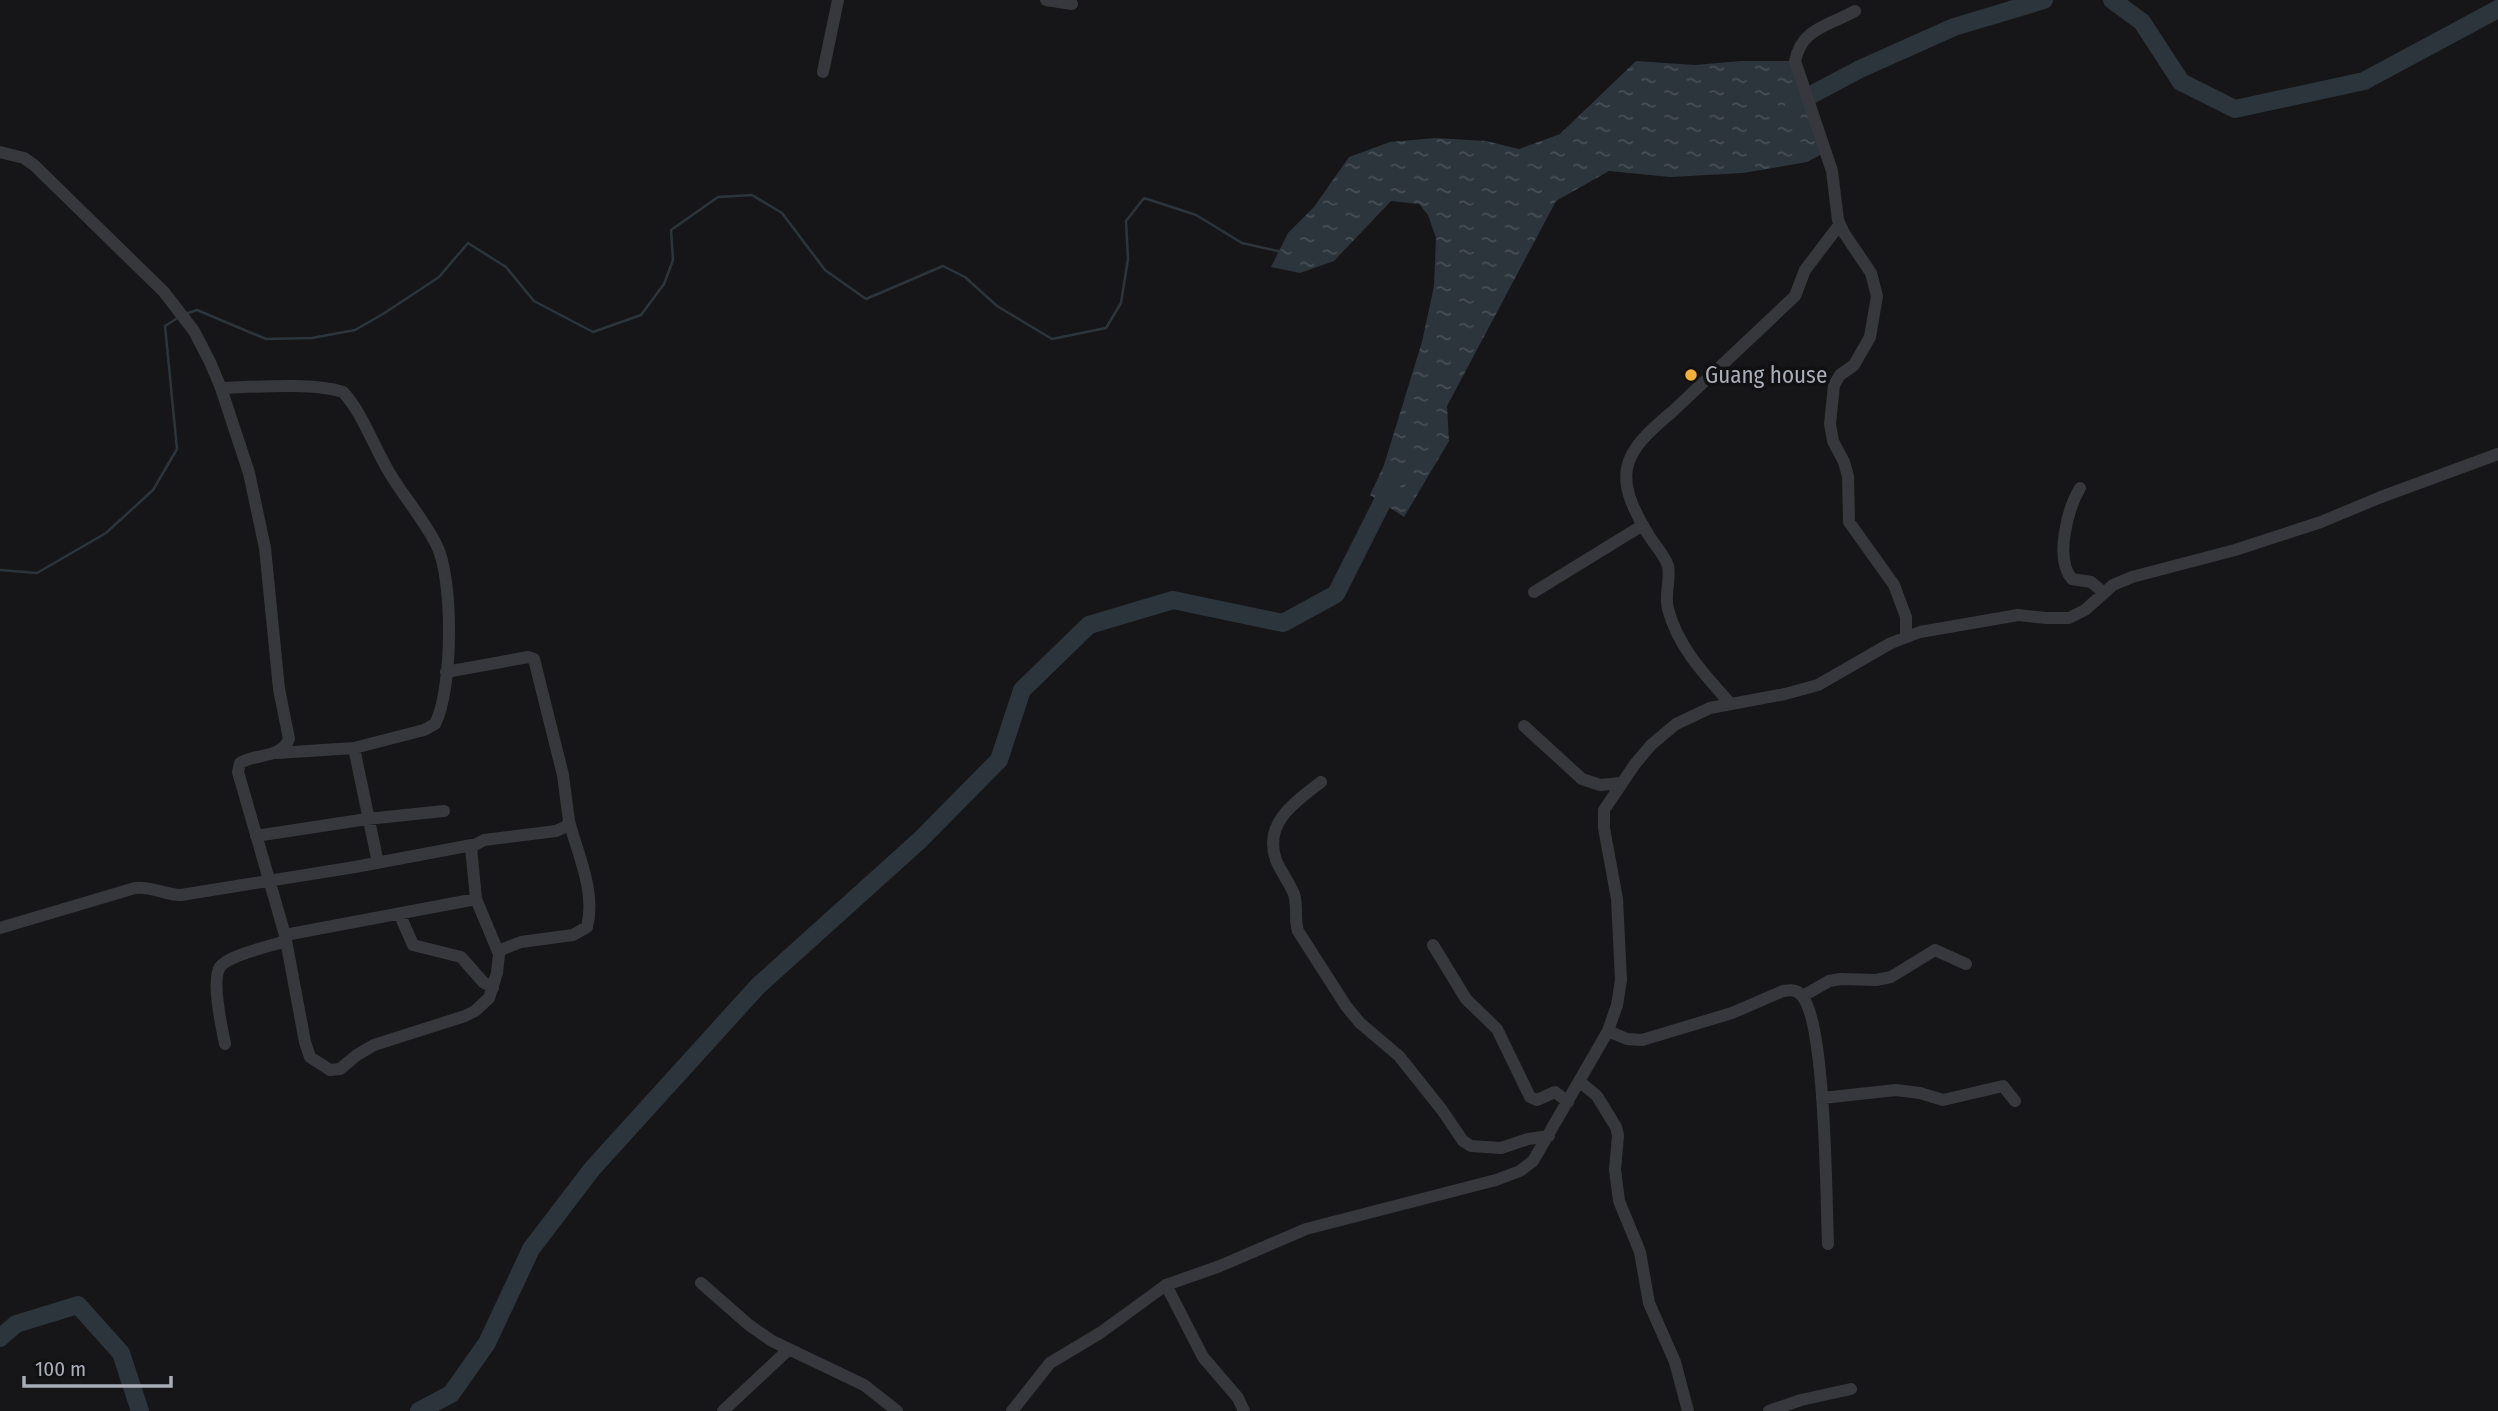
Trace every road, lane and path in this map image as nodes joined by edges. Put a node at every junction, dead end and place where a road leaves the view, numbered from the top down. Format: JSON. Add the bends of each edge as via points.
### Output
{"nodes":[{"id":1,"x":838,"y":0,"type":"edge"},
{"id":2,"x":1046,"y":0,"type":"edge"},
{"id":3,"x":1072,"y":4,"type":"dead end"},
{"id":4,"x":1855,"y":11,"type":"dead end"},
{"id":5,"x":823,"y":72,"type":"dead end"},
{"id":6,"x":0,"y":152,"type":"edge"},
{"id":7,"x":1840,"y":224,"type":"junction"},
{"id":8,"x":221,"y":388,"type":"junction"},
{"id":9,"x":2498,"y":454,"type":"edge"},
{"id":10,"x":2080,"y":488,"type":"dead end"},
{"id":11,"x":1643,"y":526,"type":"junction"},
{"id":12,"x":1534,"y":592,"type":"dead end"},
{"id":13,"x":2103,"y":592,"type":"junction"},
{"id":14,"x":1906,"y":636,"type":"junction"},
{"id":15,"x":446,"y":673,"type":"junction"},
{"id":16,"x":1729,"y":702,"type":"junction"},
{"id":17,"x":1524,"y":726,"type":"dead end"},
{"id":18,"x":354,"y":748,"type":"junction"},
{"id":19,"x":277,"y":752,"type":"junction"},
{"id":20,"x":1321,"y":782,"type":"dead end"},
{"id":21,"x":1621,"y":783,"type":"junction"},
{"id":22,"x":444,"y":811,"type":"dead end"},
{"id":23,"x":367,"y":819,"type":"junction"},
{"id":24,"x":569,"y":821,"type":"junction"},
{"id":25,"x":256,"y":836,"type":"junction"},
{"id":26,"x":472,"y":845,"type":"junction"},
{"id":27,"x":378,"y":863,"type":"junction"},
{"id":28,"x":270,"y":882,"type":"junction"},
{"id":29,"x":476,"y":899,"type":"junction"},
{"id":30,"x":400,"y":915,"type":"junction"},
{"id":31,"x":0,"y":928,"type":"edge"},
{"id":32,"x":286,"y":938,"type":"junction"},
{"id":33,"x":1433,"y":945,"type":"dead end"},
{"id":34,"x":498,"y":951,"type":"junction"},
{"id":35,"x":1966,"y":964,"type":"dead end"},
{"id":36,"x":493,"y":988,"type":"junction"},
{"id":37,"x":1803,"y":996,"type":"junction"},
{"id":38,"x":1608,"y":1031,"type":"junction"},
{"id":39,"x":225,"y":1044,"type":"dead end"},
{"id":40,"x":1579,"y":1081,"type":"junction"},
{"id":41,"x":1822,"y":1098,"type":"junction"},
{"id":42,"x":2015,"y":1101,"type":"dead end"},
{"id":43,"x":1568,"y":1102,"type":"junction"},
{"id":44,"x":1549,"y":1136,"type":"junction"},
{"id":45,"x":1828,"y":1244,"type":"dead end"},
{"id":46,"x":701,"y":1283,"type":"dead end"},
{"id":47,"x":1166,"y":1285,"type":"junction"},
{"id":48,"x":788,"y":1350,"type":"junction"},
{"id":49,"x":1851,"y":1389,"type":"dead end"},
{"id":50,"x":723,"y":1411,"type":"edge"},
{"id":51,"x":897,"y":1411,"type":"edge"},
{"id":52,"x":1012,"y":1411,"type":"edge"},
{"id":53,"x":1244,"y":1411,"type":"edge"},
{"id":54,"x":1688,"y":1411,"type":"edge"},
{"id":55,"x":1769,"y":1411,"type":"edge"}],
"edges":[{"from":1,"to":5,"type":"street"},
{"from":2,"to":3,"type":"street"},
{"from":4,"to":7,"type":"street","via":[[1804,38],[1795,61],[1834,181]]},
{"from":6,"to":8,"type":"street","via":[[34,164],[164,292],[194,331]]},
{"from":7,"to":11,"type":"street","via":[[1812,257],[1793,298],[1640,439],[1625,478]]},
{"from":7,"to":14,"type":"street","via":[[1871,273],[1877,296],[1870,337],[1854,365],[1834,384],[1830,424],[1848,477],[1849,522],[1894,585],[1906,617]]},
{"from":8,"to":15,"type":"street","via":[[334,389],[348,397],[389,472],[437,545],[445,568],[448,606]]},
{"from":8,"to":19,"type":"street","via":[[249,473],[265,548],[279,688],[288,729],[287,744]]},
{"from":9,"to":13,"type":"street","via":[[2321,522],[2132,577]]},
{"from":10,"to":13,"type":"street","via":[[2072,502],[2063,559],[2072,579],[2091,582]]},
{"from":11,"to":12,"type":"street"},
{"from":11,"to":16,"type":"street","via":[[1668,566],[1668,610],[1685,649]]},
{"from":13,"to":14,"type":"street","via":[[2069,618],[2010,616]]},
{"from":14,"to":16,"type":"street","via":[[1818,685]]},
{"from":15,"to":18,"type":"street","via":[[438,719],[432,727]]},
{"from":15,"to":24,"type":"street","via":[[534,659],[563,775]]},
{"from":16,"to":21,"type":"street","via":[[1692,715],[1665,732]]},
{"from":17,"to":21,"type":"street","via":[[1582,779],[1600,785]]},
{"from":18,"to":19,"type":"street"},
{"from":18,"to":23,"type":"street"},
{"from":19,"to":25,"type":"street","via":[[244,760],[238,767]]},
{"from":20,"to":44,"type":"street","via":[[1279,820],[1273,850],[1296,900],[1298,932],[1326,976],[1360,1023],[1406,1064],[1463,1141],[1501,1148]]},
{"from":21,"to":38,"type":"street","via":[[1608,801],[1603,819],[1617,899],[1621,980]]},
{"from":22,"to":23,"type":"street"},
{"from":23,"to":25,"type":"street"},
{"from":23,"to":27,"type":"street"},
{"from":24,"to":26,"type":"street","via":[[556,831]]},
{"from":24,"to":34,"type":"street","via":[[588,896],[587,927]]},
{"from":25,"to":28,"type":"street"},
{"from":26,"to":27,"type":"street"},
{"from":26,"to":29,"type":"street"},
{"from":27,"to":28,"type":"street"},
{"from":28,"to":31,"type":"street","via":[[181,895],[135,888]]},
{"from":28,"to":32,"type":"street"},
{"from":29,"to":30,"type":"street"},
{"from":29,"to":34,"type":"street"},
{"from":30,"to":32,"type":"street"},
{"from":30,"to":36,"type":"street","via":[[413,945],[461,957]]},
{"from":32,"to":36,"type":"street","via":[[310,1056],[330,1070],[340,1069],[374,1045],[475,1011]]},
{"from":32,"to":39,"type":"street","via":[[220,967],[218,991]]},
{"from":33,"to":43,"type":"street","via":[[1465,999],[1497,1029],[1530,1097],[1537,1100],[1555,1093]]},
{"from":34,"to":36,"type":"street"},
{"from":35,"to":37,"type":"street","via":[[1935,950],[1891,977],[1841,978]]},
{"from":37,"to":38,"type":"street","via":[[1783,991],[1651,1038],[1631,1040]]},
{"from":37,"to":41,"type":"street","via":[[1812,1019]]},
{"from":38,"to":40,"type":"street"},
{"from":40,"to":43,"type":"street"},
{"from":40,"to":54,"type":"street","via":[[1597,1096],[1616,1127],[1619,1201],[1640,1252],[1649,1303],[1675,1362]]},
{"from":41,"to":42,"type":"street","via":[[1908,1090],[1943,1100],[2003,1086]]},
{"from":41,"to":45,"type":"street"},
{"from":43,"to":44,"type":"street"},
{"from":44,"to":47,"type":"street","via":[[1533,1161],[1512,1175],[1306,1229]]},
{"from":46,"to":48,"type":"street","via":[[749,1325]]},
{"from":47,"to":52,"type":"street","via":[[1050,1363]]},
{"from":47,"to":53,"type":"street","via":[[1203,1357]]},
{"from":48,"to":50,"type":"street"},
{"from":48,"to":51,"type":"street","via":[[864,1385]]},
{"from":49,"to":55,"type":"street"}]}
